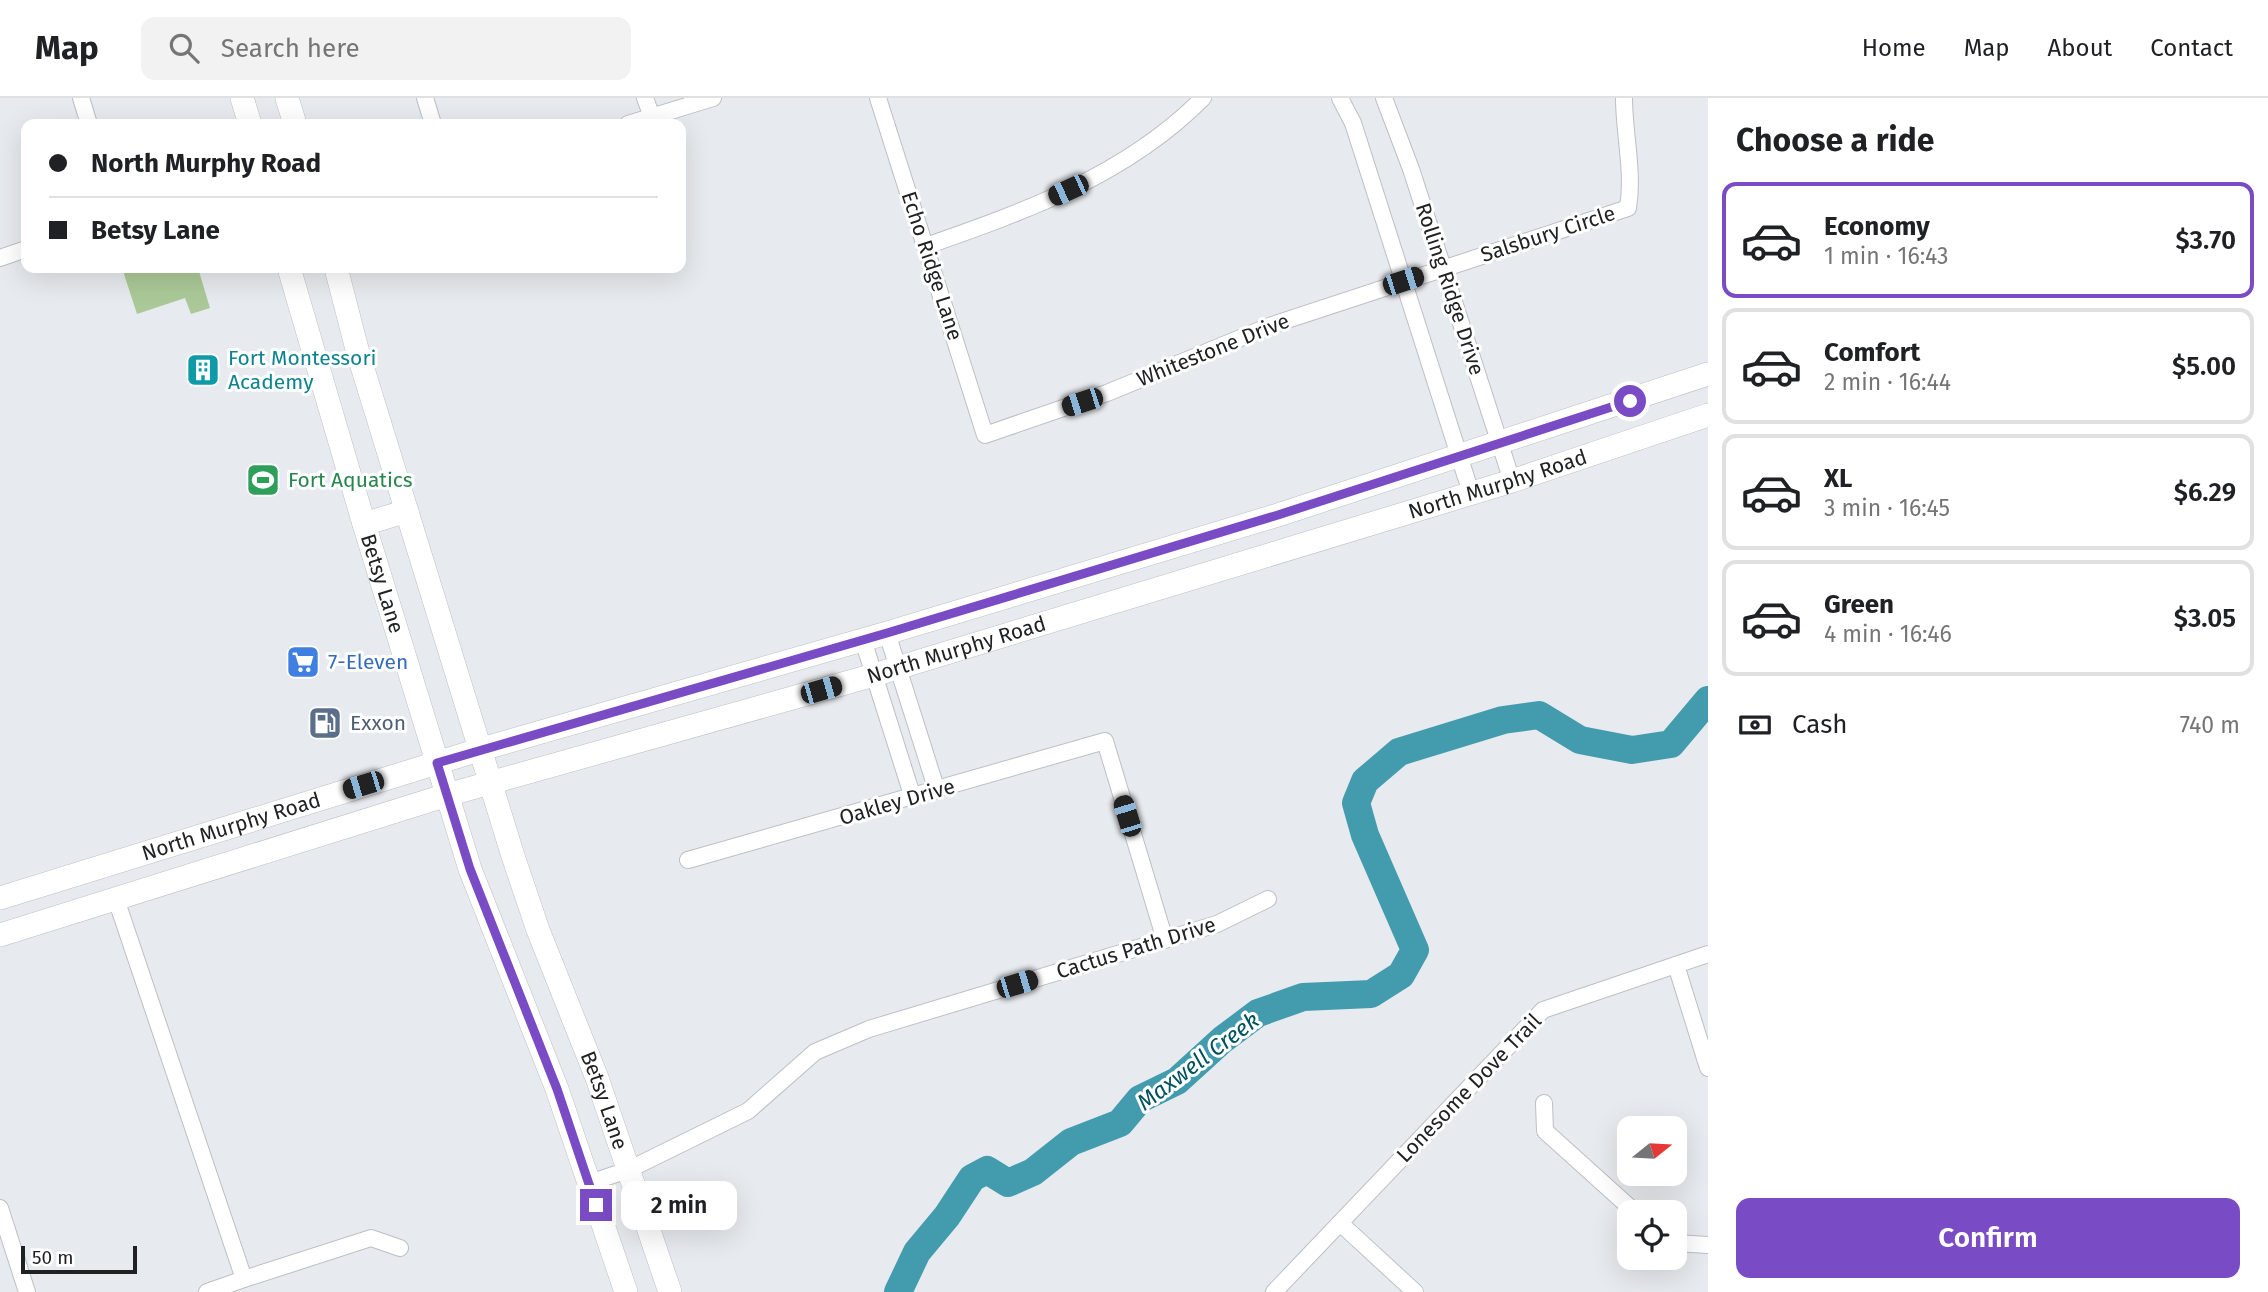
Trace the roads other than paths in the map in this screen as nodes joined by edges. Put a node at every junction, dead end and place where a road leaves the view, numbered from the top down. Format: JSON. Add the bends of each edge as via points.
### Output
{"nodes":[{"id":1,"x":81,"y":98,"type":"edge"},
{"id":2,"x":242,"y":98,"type":"edge"},
{"id":3,"x":287,"y":98,"type":"edge"},
{"id":4,"x":425,"y":98,"type":"edge"},
{"id":5,"x":645,"y":98,"type":"edge"},
{"id":6,"x":713,"y":98,"type":"edge"},
{"id":7,"x":878,"y":98,"type":"edge"},
{"id":8,"x":1203,"y":98,"type":"edge"},
{"id":9,"x":1340,"y":98,"type":"edge"},
{"id":10,"x":1384,"y":98,"type":"edge"},
{"id":11,"x":1623,"y":98,"type":"edge"},
{"id":12,"x":652,"y":117,"type":"junction"},
{"id":13,"x":87,"y":119,"type":"edge"},
{"id":14,"x":248,"y":119,"type":"edge"},
{"id":15,"x":293,"y":119,"type":"edge"},
{"id":16,"x":431,"y":119,"type":"edge"},
{"id":17,"x":645,"y":119,"type":"edge"},
{"id":18,"x":926,"y":246,"type":"junction"},
{"id":19,"x":21,"y":251,"type":"edge"},
{"id":20,"x":0,"y":258,"type":"edge"},
{"id":21,"x":1442,"y":268,"type":"junction"},
{"id":22,"x":290,"y":273,"type":"edge"},
{"id":23,"x":337,"y":273,"type":"edge"},
{"id":24,"x":1403,"y":281,"type":"junction"},
{"id":25,"x":1708,"y":374,"type":"edge"},
{"id":26,"x":1708,"y":415,"type":"edge"},
{"id":27,"x":985,"y":435,"type":"joint"},
{"id":28,"x":1500,"y":445,"type":"junction"},
{"id":29,"x":1459,"y":457,"type":"junction"},
{"id":30,"x":1511,"y":481,"type":"junction"},
{"id":31,"x":1471,"y":493,"type":"junction"},
{"id":32,"x":408,"y":511,"type":"junction"},
{"id":33,"x":364,"y":524,"type":"junction"},
{"id":34,"x":887,"y":633,"type":"junction"},
{"id":35,"x":863,"y":640,"type":"junction"},
{"id":36,"x":898,"y":667,"type":"junction"},
{"id":37,"x":874,"y":675,"type":"junction"},
{"id":38,"x":482,"y":748,"type":"junction"},
{"id":39,"x":437,"y":763,"type":"junction"},
{"id":40,"x":491,"y":783,"type":"junction"},
{"id":41,"x":937,"y":791,"type":"junction"},
{"id":42,"x":447,"y":796,"type":"junction"},
{"id":43,"x":913,"y":798,"type":"junction"},
{"id":44,"x":688,"y":860,"type":"dead end"},
{"id":45,"x":0,"y":898,"type":"edge"},
{"id":46,"x":116,"y":899,"type":"junction"},
{"id":47,"x":1268,"y":900,"type":"dead end"},
{"id":48,"x":0,"y":935,"type":"edge"},
{"id":49,"x":1165,"y":940,"type":"junction"},
{"id":50,"x":1708,"y":954,"type":"edge"},
{"id":51,"x":1676,"y":965,"type":"junction"},
{"id":52,"x":1708,"y":1068,"type":"edge"},
{"id":53,"x":1544,"y":1103,"type":"dead end"},
{"id":54,"x":628,"y":1170,"type":"junction"},
{"id":55,"x":589,"y":1183,"type":"junction"},
{"id":56,"x":1622,"y":1200,"type":"edge"},
{"id":57,"x":0,"y":1208,"type":"edge"},
{"id":58,"x":1340,"y":1223,"type":"junction"},
{"id":59,"x":1687,"y":1244,"type":"edge"},
{"id":60,"x":1708,"y":1245,"type":"edge"},
{"id":61,"x":400,"y":1248,"type":"dead end"},
{"id":62,"x":244,"y":1279,"type":"junction"},
{"id":63,"x":27,"y":1292,"type":"edge"},
{"id":64,"x":206,"y":1292,"type":"edge"},
{"id":65,"x":626,"y":1292,"type":"edge"},
{"id":66,"x":670,"y":1292,"type":"edge"},
{"id":67,"x":1275,"y":1292,"type":"edge"},
{"id":68,"x":1415,"y":1292,"type":"edge"}],
"edges":[{"from":1,"to":13,"type":"street"},
{"from":2,"to":14,"type":"main road"},
{"from":3,"to":15,"type":"main road"},
{"from":4,"to":16,"type":"street"},
{"from":5,"to":12,"type":"street"},
{"from":6,"to":12,"type":"street"},
{"from":7,"to":18,"type":"street","name":"Echo Ridge Lane"},
{"from":8,"to":18,"type":"street","via":[[1175,126],[1111,170],[1025,211]]},
{"from":9,"to":24,"type":"street","name":"Rolling Ridge Drive","via":[[1353,123]]},
{"from":10,"to":21,"type":"street","name":"Rolling Ridge Drive"},
{"from":11,"to":21,"type":"street","name":"Salsbury Circle","via":[[1632,187],[1628,208]]},
{"from":12,"to":17,"type":"street"},
{"from":18,"to":27,"type":"street","name":"Echo Ridge Lane"},
{"from":19,"to":20,"type":"street"},
{"from":21,"to":24,"type":"street","name":"Whitestone Drive"},
{"from":21,"to":28,"type":"street","name":"Rolling Ridge Drive"},
{"from":22,"to":33,"type":"main road","name":"Betsy Lane"},
{"from":23,"to":32,"type":"main road","name":"Betsy Lane"},
{"from":24,"to":27,"type":"street","name":"Whitestone Drive","via":[[1272,325],[1107,394]]},
{"from":24,"to":29,"type":"street","name":"Rolling Ridge Drive"},
{"from":25,"to":28,"type":"main road","name":"North Murphy Road"},
{"from":26,"to":30,"type":"main road","name":"North Murphy Road"},
{"from":28,"to":29,"type":"main road","name":"North Murphy Road"},
{"from":28,"to":30,"type":"street","name":"Rolling Ridge Drive"},
{"from":29,"to":31,"type":"street","name":"Rolling Ridge Drive"},
{"from":29,"to":34,"type":"main road","name":"North Murphy Road"},
{"from":30,"to":31,"type":"main road","name":"North Murphy Road"},
{"from":31,"to":36,"type":"main road","name":"North Murphy Road"},
{"from":32,"to":33,"type":"main road"},
{"from":32,"to":38,"type":"main road","name":"Betsy Lane"},
{"from":33,"to":39,"type":"main road","name":"Betsy Lane"},
{"from":34,"to":35,"type":"main road","name":"North Murphy Road"},
{"from":34,"to":36,"type":"street"},
{"from":35,"to":37,"type":"street"},
{"from":35,"to":38,"type":"main road","name":"North Murphy Road"},
{"from":36,"to":37,"type":"main road","name":"North Murphy Road"},
{"from":36,"to":41,"type":"street"},
{"from":37,"to":40,"type":"main road","name":"North Murphy Road"},
{"from":37,"to":43,"type":"street"},
{"from":38,"to":39,"type":"main road","name":"North Murphy Road"},
{"from":38,"to":40,"type":"main road","name":"Betsy Lane"},
{"from":39,"to":42,"type":"main road","name":"Betsy Lane"},
{"from":39,"to":45,"type":"main road","name":"North Murphy Road"},
{"from":40,"to":42,"type":"main road","name":"North Murphy Road"},
{"from":40,"to":54,"type":"main road","name":"Betsy Lane","via":[[538,930]]},
{"from":41,"to":43,"type":"street","name":"Oakley Drive"},
{"from":41,"to":49,"type":"street","name":"Oakley Drive","via":[[1105,741]]},
{"from":42,"to":46,"type":"main road","name":"North Murphy Road"},
{"from":42,"to":55,"type":"main road","name":"Betsy Lane","via":[[470,869]]},
{"from":43,"to":44,"type":"street","name":"Oakley Drive"},
{"from":46,"to":48,"type":"main road","name":"North Murphy Road"},
{"from":46,"to":62,"type":"street"},
{"from":47,"to":49,"type":"street","name":"Cactus Path Drive","via":[[1217,924]]},
{"from":49,"to":54,"type":"street","name":"Cactus Path Drive","via":[[869,1029],[815,1052],[748,1111]]},
{"from":50,"to":51,"type":"street","name":"Lonesome Dove Trail"},
{"from":51,"to":52,"type":"street"},
{"from":51,"to":58,"type":"street","name":"Lonesome Dove Trail","via":[[1544,1010]]},
{"from":53,"to":56,"type":"street","via":[[1545,1131]]},
{"from":54,"to":55,"type":"street","name":"Cactus Path Drive"},
{"from":54,"to":66,"type":"main road","name":"Betsy Lane"},
{"from":55,"to":65,"type":"main road","name":"Betsy Lane"},
{"from":57,"to":63,"type":"street"},
{"from":58,"to":67,"type":"street","name":"Lonesome Dove Trail"},
{"from":58,"to":68,"type":"street"},
{"from":59,"to":60,"type":"street"},
{"from":61,"to":62,"type":"street","via":[[371,1238]]},
{"from":62,"to":64,"type":"street"}]}
